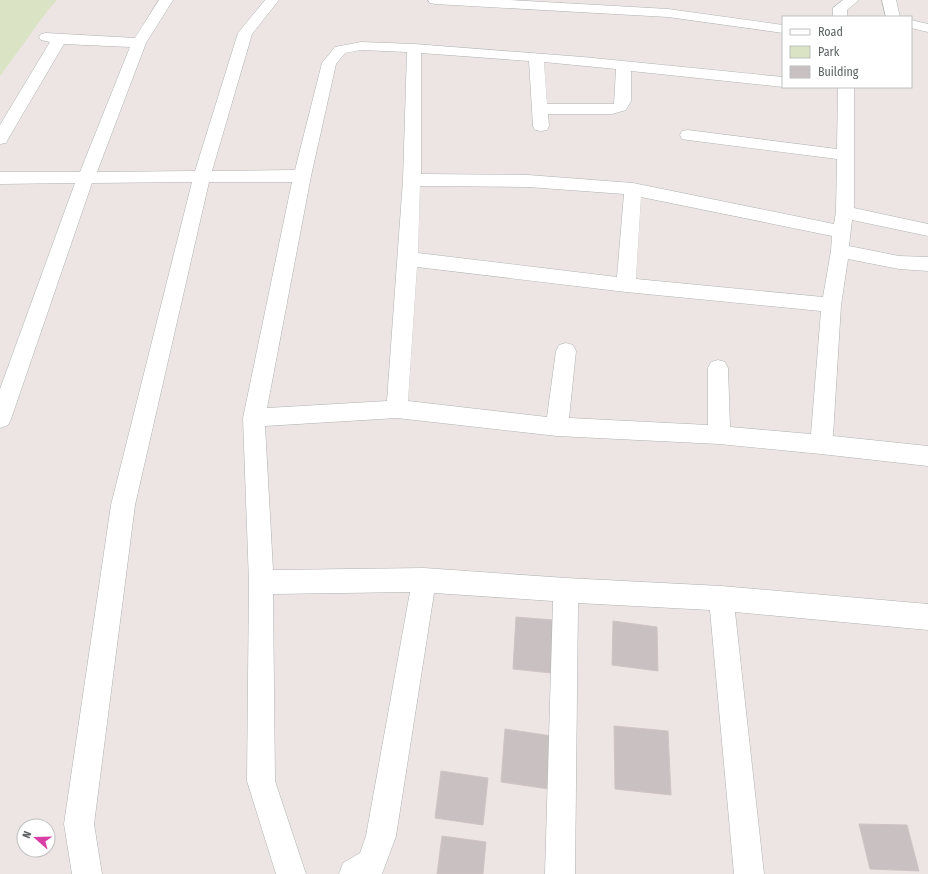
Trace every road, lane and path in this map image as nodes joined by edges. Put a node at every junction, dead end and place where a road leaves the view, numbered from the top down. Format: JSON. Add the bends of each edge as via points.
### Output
{"nodes":[{"id":1,"x":166,"y":0,"type":"edge"},
{"id":2,"x":272,"y":0,"type":"edge"},
{"id":3,"x":437,"y":0,"type":"edge"},
{"id":4,"x":672,"y":0,"type":"edge"},
{"id":5,"x":852,"y":0,"type":"edge"},
{"id":6,"x":889,"y":0,"type":"edge"},
{"id":7,"x":668,"y":14,"type":"junction"},
{"id":8,"x":840,"y":16,"type":"edge"},
{"id":9,"x":892,"y":16,"type":"edge"},
{"id":10,"x":912,"y":24,"type":"edge"},
{"id":11,"x":928,"y":28,"type":"edge"},
{"id":12,"x":782,"y":29,"type":"edge"},
{"id":13,"x":139,"y":43,"type":"junction"},
{"id":14,"x":414,"y":48,"type":"junction"},
{"id":15,"x":536,"y":58,"type":"junction"},
{"id":16,"x":624,"y":65,"type":"junction"},
{"id":17,"x":782,"y":82,"type":"edge"},
{"id":18,"x":840,"y":88,"type":"edge"},
{"id":19,"x":541,"y":109,"type":"junction"},
{"id":20,"x":541,"y":126,"type":"dead end"},
{"id":21,"x":688,"y":135,"type":"dead end"},
{"id":22,"x":0,"y":139,"type":"edge"},
{"id":23,"x":845,"y":155,"type":"junction"},
{"id":24,"x":202,"y":176,"type":"junction"},
{"id":25,"x":302,"y":176,"type":"junction"},
{"id":26,"x":86,"y":177,"type":"junction"},
{"id":27,"x":0,"y":178,"type":"edge"},
{"id":28,"x":412,"y":180,"type":"junction"},
{"id":29,"x":633,"y":189,"type":"junction"},
{"id":30,"x":845,"y":212,"type":"junction"},
{"id":31,"x":928,"y":230,"type":"edge"},
{"id":32,"x":841,"y":232,"type":"junction"},
{"id":33,"x":840,"y":251,"type":"junction"},
{"id":34,"x":408,"y":259,"type":"junction"},
{"id":35,"x":928,"y":264,"type":"edge"},
{"id":36,"x":626,"y":285,"type":"junction"},
{"id":37,"x":831,"y":306,"type":"junction"},
{"id":38,"x":566,"y":351,"type":"dead end"},
{"id":39,"x":718,"y":368,"type":"dead end"},
{"id":40,"x":397,"y":409,"type":"junction"},
{"id":41,"x":254,"y":418,"type":"junction"},
{"id":42,"x":0,"y":419,"type":"edge"},
{"id":43,"x":557,"y":427,"type":"junction"},
{"id":44,"x":719,"y":435,"type":"junction"},
{"id":45,"x":821,"y":444,"type":"junction"},
{"id":46,"x":928,"y":456,"type":"edge"},
{"id":47,"x":424,"y":580,"type":"junction"},
{"id":48,"x":261,"y":582,"type":"junction"},
{"id":49,"x":566,"y":590,"type":"junction"},
{"id":50,"x":721,"y":598,"type":"junction"},
{"id":51,"x":928,"y":618,"type":"edge"},
{"id":52,"x":87,"y":874,"type":"edge"},
{"id":53,"x":291,"y":874,"type":"edge"},
{"id":54,"x":354,"y":874,"type":"edge"},
{"id":55,"x":560,"y":874,"type":"edge"},
{"id":56,"x":750,"y":874,"type":"edge"}],
"edges":[{"from":1,"to":13,"type":"street"},
{"from":2,"to":24,"type":"street","via":[[245,33]]},
{"from":3,"to":7,"type":"street"},
{"from":4,"to":7,"type":"street"},
{"from":5,"to":8,"type":"street","via":[[840,8]]},
{"from":6,"to":9,"type":"street"},
{"from":7,"to":12,"type":"street"},
{"from":10,"to":11,"type":"street"},
{"from":13,"to":22,"type":"street","via":[[53,38]]},
{"from":13,"to":26,"type":"street"},
{"from":14,"to":15,"type":"street"},
{"from":14,"to":25,"type":"street","via":[[361,46],[340,50],[329,63]]},
{"from":14,"to":28,"type":"street"},
{"from":15,"to":16,"type":"street"},
{"from":15,"to":19,"type":"street"},
{"from":16,"to":17,"type":"street"},
{"from":16,"to":19,"type":"street","via":[[623,101],[620,107]]},
{"from":18,"to":23,"type":"street"},
{"from":19,"to":20,"type":"street"},
{"from":21,"to":23,"type":"street"},
{"from":23,"to":30,"type":"street"},
{"from":24,"to":25,"type":"street"},
{"from":24,"to":26,"type":"street"},
{"from":24,"to":52,"type":"street","via":[[123,505],[78,824]]},
{"from":25,"to":41,"type":"street"},
{"from":26,"to":27,"type":"street"},
{"from":26,"to":42,"type":"street"},
{"from":28,"to":29,"type":"street","via":[[528,181]]},
{"from":28,"to":34,"type":"street"},
{"from":29,"to":32,"type":"street"},
{"from":29,"to":36,"type":"street"},
{"from":30,"to":31,"type":"street"},
{"from":30,"to":32,"type":"street"},
{"from":32,"to":33,"type":"street"},
{"from":33,"to":35,"type":"street","via":[[910,264]]},
{"from":33,"to":37,"type":"street"},
{"from":34,"to":36,"type":"street"},
{"from":34,"to":40,"type":"street"},
{"from":36,"to":37,"type":"street"},
{"from":37,"to":45,"type":"street"},
{"from":38,"to":43,"type":"street"},
{"from":39,"to":44,"type":"street"},
{"from":40,"to":41,"type":"street"},
{"from":40,"to":43,"type":"street"},
{"from":41,"to":48,"type":"street"},
{"from":43,"to":44,"type":"street"},
{"from":44,"to":45,"type":"street"},
{"from":45,"to":46,"type":"street"},
{"from":47,"to":48,"type":"street"},
{"from":47,"to":49,"type":"street"},
{"from":47,"to":54,"type":"street","via":[[381,836],[371,863]]},
{"from":48,"to":53,"type":"street","via":[[261,781]]},
{"from":49,"to":50,"type":"street"},
{"from":49,"to":55,"type":"street"},
{"from":50,"to":51,"type":"street"},
{"from":50,"to":56,"type":"street"}]}
